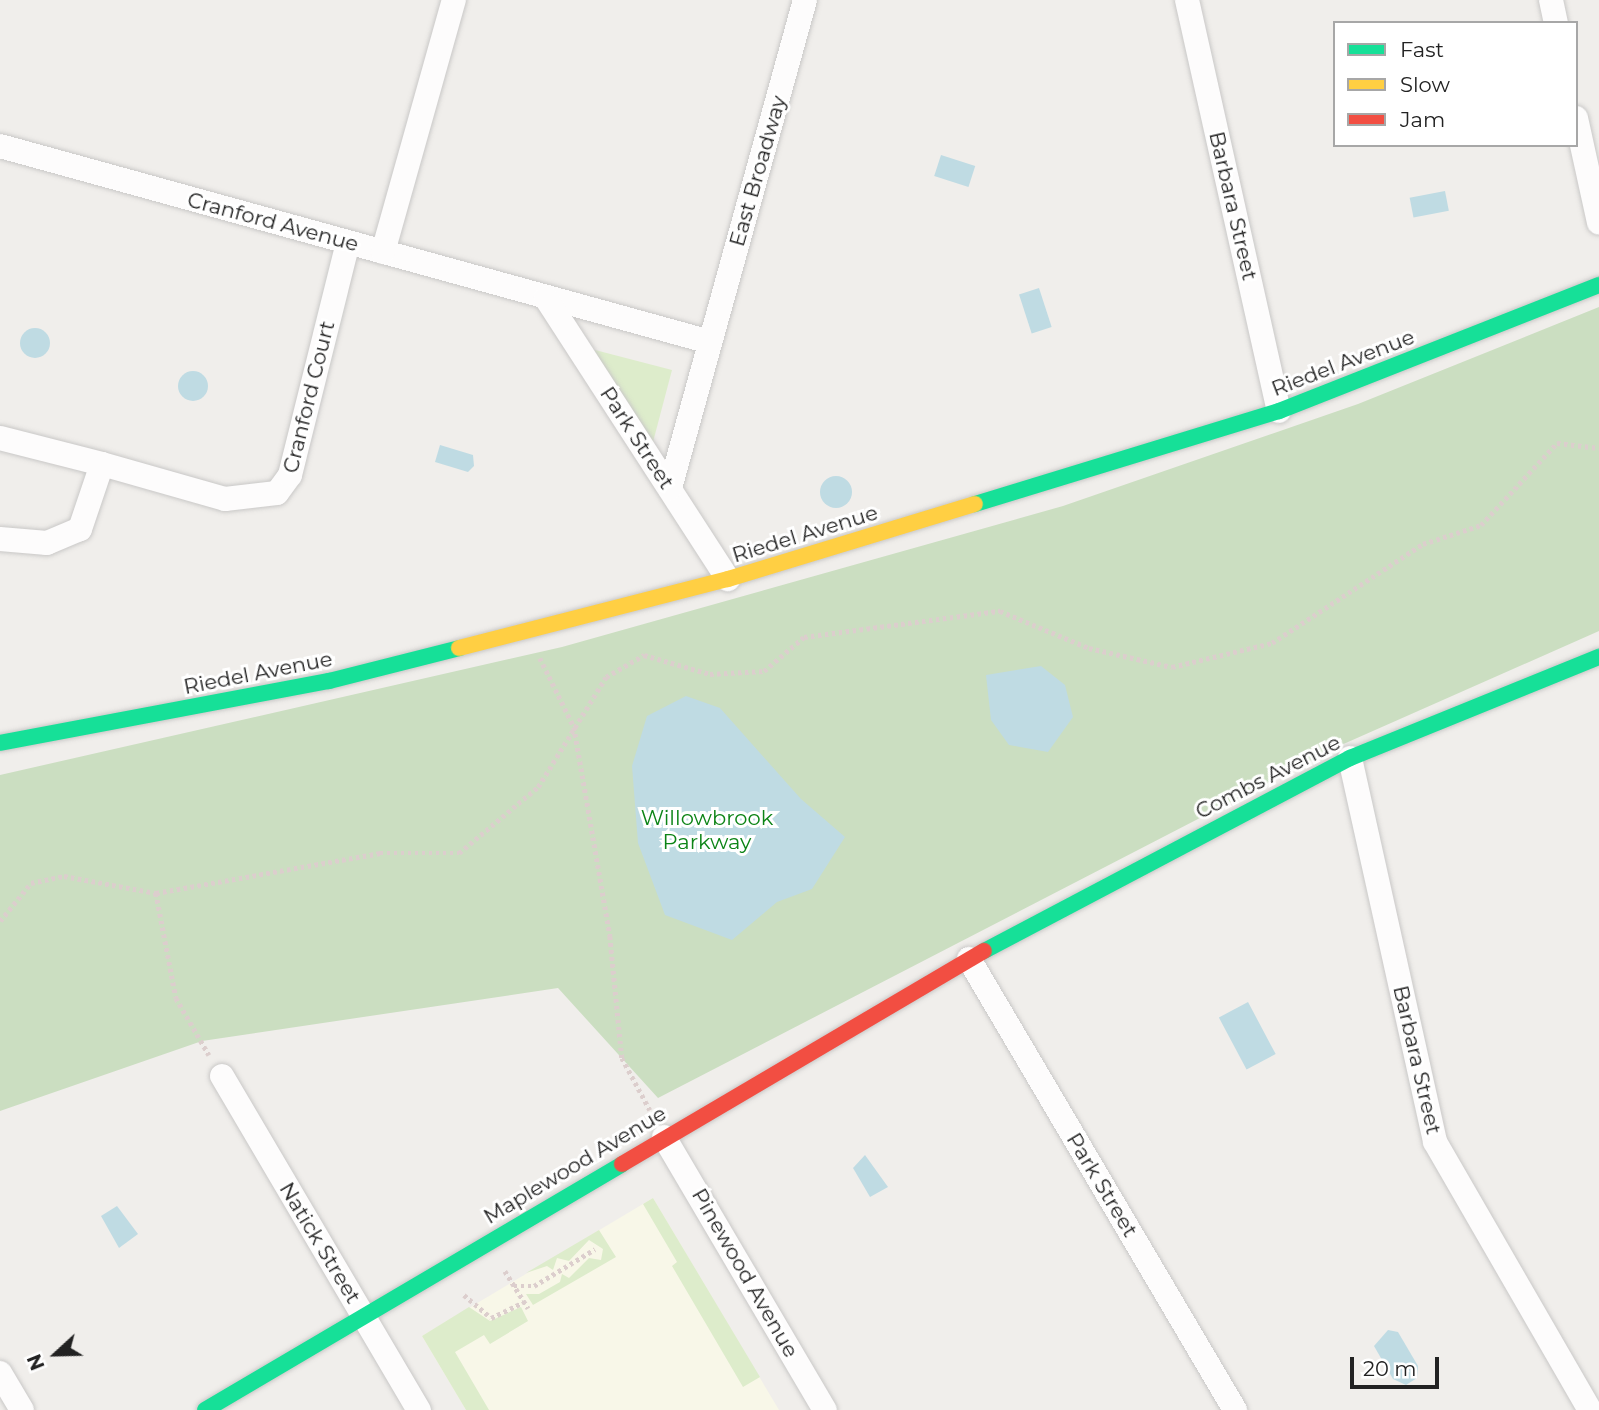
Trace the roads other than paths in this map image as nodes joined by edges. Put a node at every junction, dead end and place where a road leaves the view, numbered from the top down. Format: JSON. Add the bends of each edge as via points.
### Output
{"nodes":[{"id":1,"x":454,"y":0,"type":"edge"},
{"id":2,"x":805,"y":0,"type":"edge"},
{"id":3,"x":1187,"y":0,"type":"edge"},
{"id":4,"x":1551,"y":0,"type":"edge"},
{"id":5,"x":1556,"y":21,"type":"edge"},
{"id":6,"x":1578,"y":127,"type":"edge"},
{"id":7,"x":0,"y":146,"type":"edge"},
{"id":8,"x":1599,"y":223,"type":"edge"},
{"id":9,"x":348,"y":243,"type":"junction"},
{"id":10,"x":383,"y":252,"type":"junction"},
{"id":11,"x":1599,"y":285,"type":"edge"},
{"id":12,"x":546,"y":298,"type":"junction"},
{"id":13,"x":710,"y":342,"type":"junction"},
{"id":14,"x":1279,"y":411,"type":"junction"},
{"id":15,"x":0,"y":438,"type":"edge"},
{"id":16,"x":102,"y":464,"type":"junction"},
{"id":17,"x":670,"y":488,"type":"junction"},
{"id":18,"x":0,"y":539,"type":"edge"},
{"id":19,"x":729,"y":579,"type":"junction"},
{"id":20,"x":1599,"y":657,"type":"edge"},
{"id":21,"x":0,"y":743,"type":"edge"},
{"id":22,"x":1350,"y":758,"type":"junction"},
{"id":23,"x":969,"y":959,"type":"junction"},
{"id":24,"x":222,"y":1076,"type":"road end"},
{"id":25,"x":664,"y":1136,"type":"junction"},
{"id":26,"x":363,"y":1315,"type":"junction"},
{"id":27,"x":0,"y":1373,"type":"edge"},
{"id":28,"x":22,"y":1410,"type":"edge"},
{"id":29,"x":205,"y":1410,"type":"edge"},
{"id":30,"x":419,"y":1410,"type":"edge"},
{"id":31,"x":825,"y":1410,"type":"edge"},
{"id":32,"x":1235,"y":1410,"type":"edge"},
{"id":33,"x":1590,"y":1410,"type":"edge"}],
"edges":[{"from":1,"to":10,"type":"street"},
{"from":2,"to":13,"type":"street","name":"East Broadway"},
{"from":3,"to":14,"type":"street","name":"Barbara Street"},
{"from":4,"to":5,"type":"street"},
{"from":6,"to":8,"type":"street"},
{"from":7,"to":9,"type":"street","name":"Cranford Avenue"},
{"from":9,"to":10,"type":"street","name":"Cranford Avenue"},
{"from":9,"to":16,"type":"street","name":"Cranford Court","via":[[290,475],[277,494],[225,499]]},
{"from":10,"to":12,"type":"street","name":"Cranford Avenue"},
{"from":11,"to":14,"type":"street","name":"Riedel Avenue"},
{"from":12,"to":13,"type":"street"},
{"from":12,"to":17,"type":"street","name":"Park Street"},
{"from":13,"to":17,"type":"street","name":"East Broadway"},
{"from":14,"to":19,"type":"street","name":"Riedel Avenue"},
{"from":15,"to":16,"type":"street","name":"Cranford Court"},
{"from":16,"to":18,"type":"street","via":[[80,529],[47,543]]},
{"from":17,"to":19,"type":"street","name":"Park Street"},
{"from":19,"to":21,"type":"street","name":"Riedel Avenue","via":[[342,678]]},
{"from":20,"to":22,"type":"street","name":"Combs Avenue"},
{"from":22,"to":23,"type":"street","name":"Combs Avenue"},
{"from":22,"to":33,"type":"street","name":"Barbara Street","via":[[1435,1142]]},
{"from":23,"to":25,"type":"street","name":"Maplewood Avenue"},
{"from":23,"to":32,"type":"street","name":"Park Street"},
{"from":24,"to":26,"type":"street","name":"Natick Street"},
{"from":25,"to":26,"type":"street","name":"Maplewood Avenue"},
{"from":25,"to":31,"type":"street","name":"Pinewood Avenue"},
{"from":26,"to":29,"type":"street","name":"Maplewood Avenue"},
{"from":26,"to":30,"type":"street","name":"Natick Street"},
{"from":27,"to":28,"type":"street"}]}
